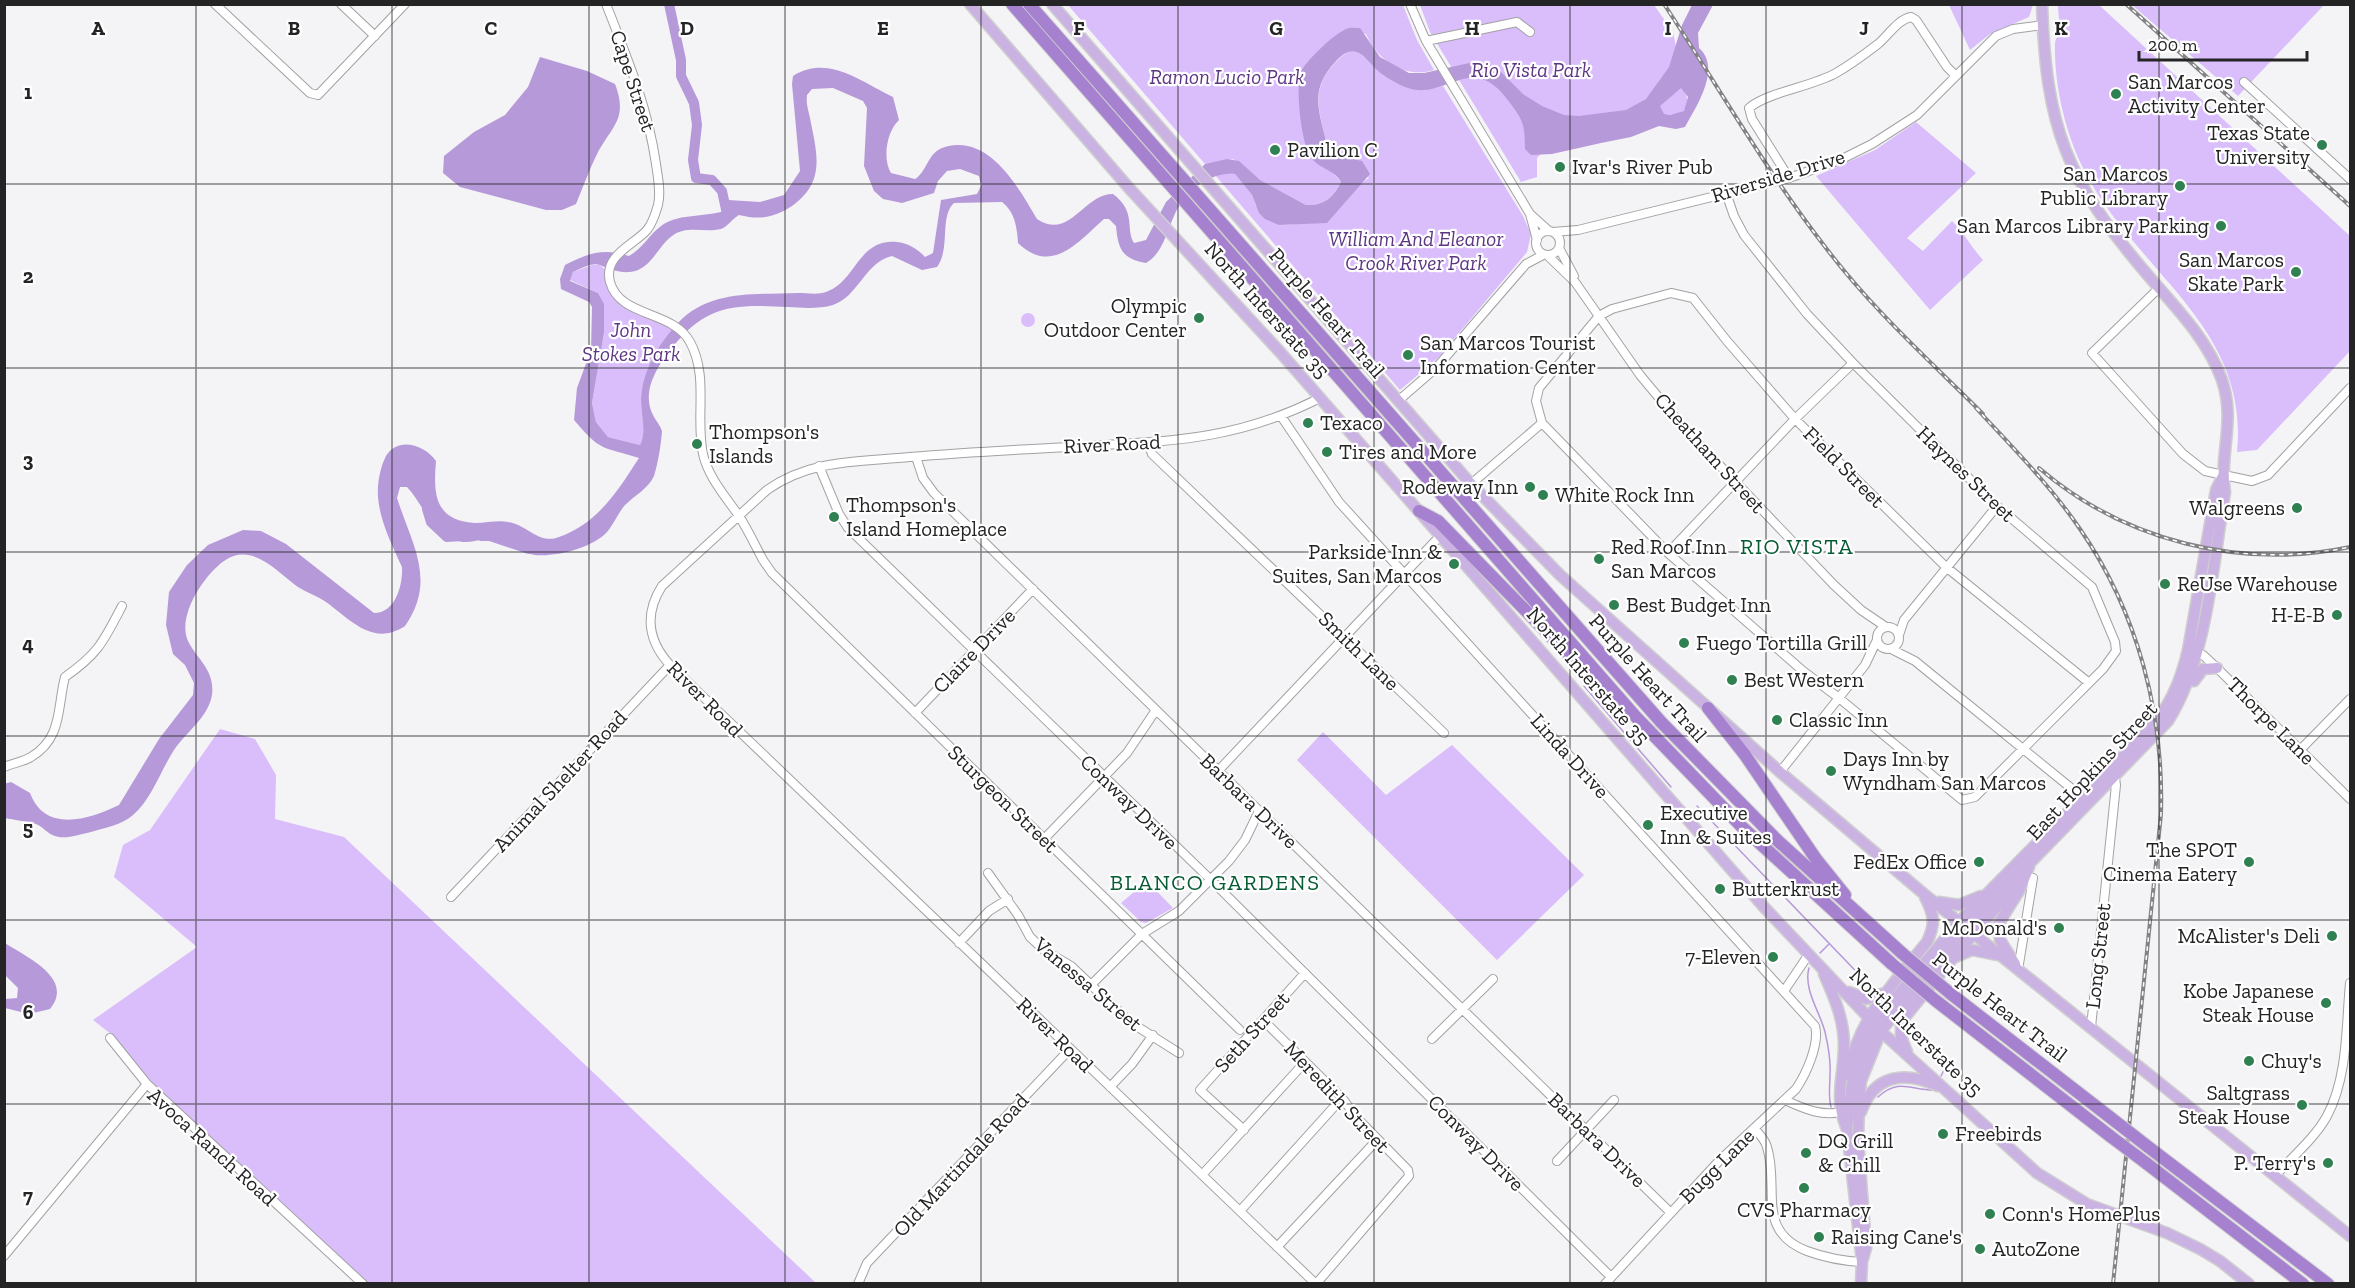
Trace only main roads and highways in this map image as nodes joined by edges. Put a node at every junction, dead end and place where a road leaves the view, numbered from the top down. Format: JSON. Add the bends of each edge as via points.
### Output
{"nodes":[{"id":1,"x":970,"y":4,"type":"edge"},
{"id":2,"x":1012,"y":4,"type":"edge"},
{"id":3,"x":1029,"y":4,"type":"edge"},
{"id":4,"x":1052,"y":4,"type":"edge"},
{"id":5,"x":2042,"y":4,"type":"edge"},
{"id":6,"x":1419,"y":512,"type":"junction"},
{"id":7,"x":2193,"y":651,"type":"junction"},
{"id":8,"x":2217,"y":668,"type":"road end"},
{"id":9,"x":1598,"y":675,"type":"junction"},
{"id":10,"x":2182,"y":698,"type":"junction"},
{"id":11,"x":1708,"y":708,"type":"junction"},
{"id":12,"x":2086,"y":800,"type":"junction"},
{"id":13,"x":2062,"y":819,"type":"junction"},
{"id":14,"x":2030,"y":863,"type":"junction"},
{"id":15,"x":2017,"y":877,"type":"junction"},
{"id":16,"x":1989,"y":892,"type":"junction"},
{"id":17,"x":1928,"y":896,"type":"junction"},
{"id":18,"x":1868,"y":924,"type":"junction"},
{"id":19,"x":1967,"y":927,"type":"junction"},
{"id":20,"x":2000,"y":956,"type":"junction"},
{"id":21,"x":1953,"y":958,"type":"junction"},
{"id":22,"x":1820,"y":966,"type":"junction"},
{"id":23,"x":2018,"y":970,"type":"junction"},
{"id":24,"x":1841,"y":988,"type":"junction"},
{"id":25,"x":1885,"y":993,"type":"junction"},
{"id":26,"x":1875,"y":1024,"type":"junction"},
{"id":27,"x":1907,"y":1052,"type":"junction"},
{"id":28,"x":1946,"y":1090,"type":"junction"},
{"id":29,"x":1845,"y":1110,"type":"junction"},
{"id":30,"x":1858,"y":1121,"type":"junction"},
{"id":31,"x":1863,"y":1196,"type":"junction"},
{"id":32,"x":2231,"y":1210,"type":"junction"},
{"id":33,"x":2350,"y":1236,"type":"edge"},
{"id":34,"x":2254,"y":1247,"type":"junction"},
{"id":35,"x":1862,"y":1262,"type":"junction"},
{"id":36,"x":1861,"y":1284,"type":"edge"},
{"id":37,"x":2248,"y":1284,"type":"edge"},
{"id":38,"x":2291,"y":1284,"type":"edge"},
{"id":39,"x":2303,"y":1284,"type":"edge"},
{"id":40,"x":2328,"y":1284,"type":"edge"},
{"id":41,"x":2340,"y":1284,"type":"edge"}],
"edges":[{"from":1,"to":6,"type":"main road","name":"North Interstate 35"},
{"from":2,"to":9,"type":"highway","name":"Purple Heart Trail"},
{"from":3,"to":18,"type":"highway","name":"Purple Heart Trail","via":[[1660,722],[1755,819]]},
{"from":4,"to":11,"type":"main road","name":"North Interstate 35","via":[[1471,484],[1560,575]]},
{"from":5,"to":7,"type":"main road","name":"East Hopkins Street","via":[[2052,110],[2075,174],[2103,221],[2198,334],[2222,380],[2229,423]]},
{"from":6,"to":9,"type":"highway","via":[[1438,521],[1580,666]]},
{"from":6,"to":22,"type":"main road","name":"North Interstate 35"},
{"from":7,"to":10,"type":"main road","name":"East Hopkins Street"},
{"from":7,"to":12,"type":"main road","name":"East Hopkins Street","via":[[2163,714]]},
{"from":8,"to":10,"type":"main road","via":[[2200,671]]},
{"from":9,"to":34,"type":"highway","name":"Purple Heart Trail","bridge":true,"via":[[1742,827],[1892,964]]},
{"from":10,"to":12,"type":"main road","name":"East Hopkins Street","via":[[2158,734],[2115,778]]},
{"from":11,"to":17,"type":"main road","name":"North Interstate 35"},
{"from":11,"to":18,"type":"highway","via":[[1816,859]]},
{"from":12,"to":13,"type":"main road","name":"East Hopkins Street"},
{"from":12,"to":14,"type":"main road","name":"East Hopkins Street"},
{"from":13,"to":15,"type":"main road"},
{"from":13,"to":16,"type":"main road","name":"East Hopkins Street"},
{"from":14,"to":15,"type":"main road","name":"East Hopkins Street"},
{"from":14,"to":23,"type":"main road","via":[[2019,891],[1999,923],[2000,940]]},
{"from":15,"to":19,"type":"main road","via":[[2006,899]]},
{"from":16,"to":17,"type":"main road","via":[[1959,905],[1944,904]]},
{"from":16,"to":19,"type":"main road","name":"East Hopkins Street"},
{"from":17,"to":19,"type":"main road","name":"North Interstate 35"},
{"from":17,"to":25,"type":"main road","via":[[1935,919],[1933,930]]},
{"from":18,"to":32,"type":"highway","name":"Purple Heart Trail","bridge":true,"via":[[1951,994]]},
{"from":19,"to":20,"type":"main road","name":"North Interstate 35"},
{"from":19,"to":21,"type":"main road"},
{"from":19,"to":26,"type":"main road"},
{"from":20,"to":21,"type":"main road","via":[[1972,950]]},
{"from":20,"to":23,"type":"main road","name":"North Interstate 35"},
{"from":21,"to":27,"type":"main road","via":[[1901,1022]]},
{"from":22,"to":24,"type":"main road","name":"North Interstate 35"},
{"from":22,"to":29,"type":"main road","via":[[1842,1024],[1844,1053],[1838,1094]]},
{"from":23,"to":33,"type":"main road","name":"North Interstate 35"},
{"from":24,"to":25,"type":"main road","via":[[1866,999]]},
{"from":24,"to":26,"type":"main road","name":"North Interstate 35"},
{"from":25,"to":26,"type":"main road"},
{"from":26,"to":27,"type":"main road","name":"North Interstate 35"},
{"from":26,"to":29,"type":"main road","via":[[1855,1070]]},
{"from":26,"to":30,"type":"main road","via":[[1861,1081]]},
{"from":27,"to":28,"type":"main road","name":"North Interstate 35"},
{"from":28,"to":30,"type":"main road","via":[[1919,1078],[1897,1078],[1870,1094]]},
{"from":28,"to":37,"type":"main road","name":"North Interstate 35","via":[[2037,1173],[2060,1189],[2106,1213],[2182,1240],[2220,1261]]},
{"from":29,"to":31,"type":"main road"},
{"from":29,"to":35,"type":"main road"},
{"from":30,"to":31,"type":"main road"},
{"from":31,"to":35,"type":"main road","via":[[1866,1248]]},
{"from":32,"to":40,"type":"highway","name":"Purple Heart Trail"},
{"from":32,"to":41,"type":"highway"},
{"from":34,"to":38,"type":"highway"},
{"from":34,"to":39,"type":"highway","name":"Purple Heart Trail"},
{"from":35,"to":36,"type":"main road"}]}
